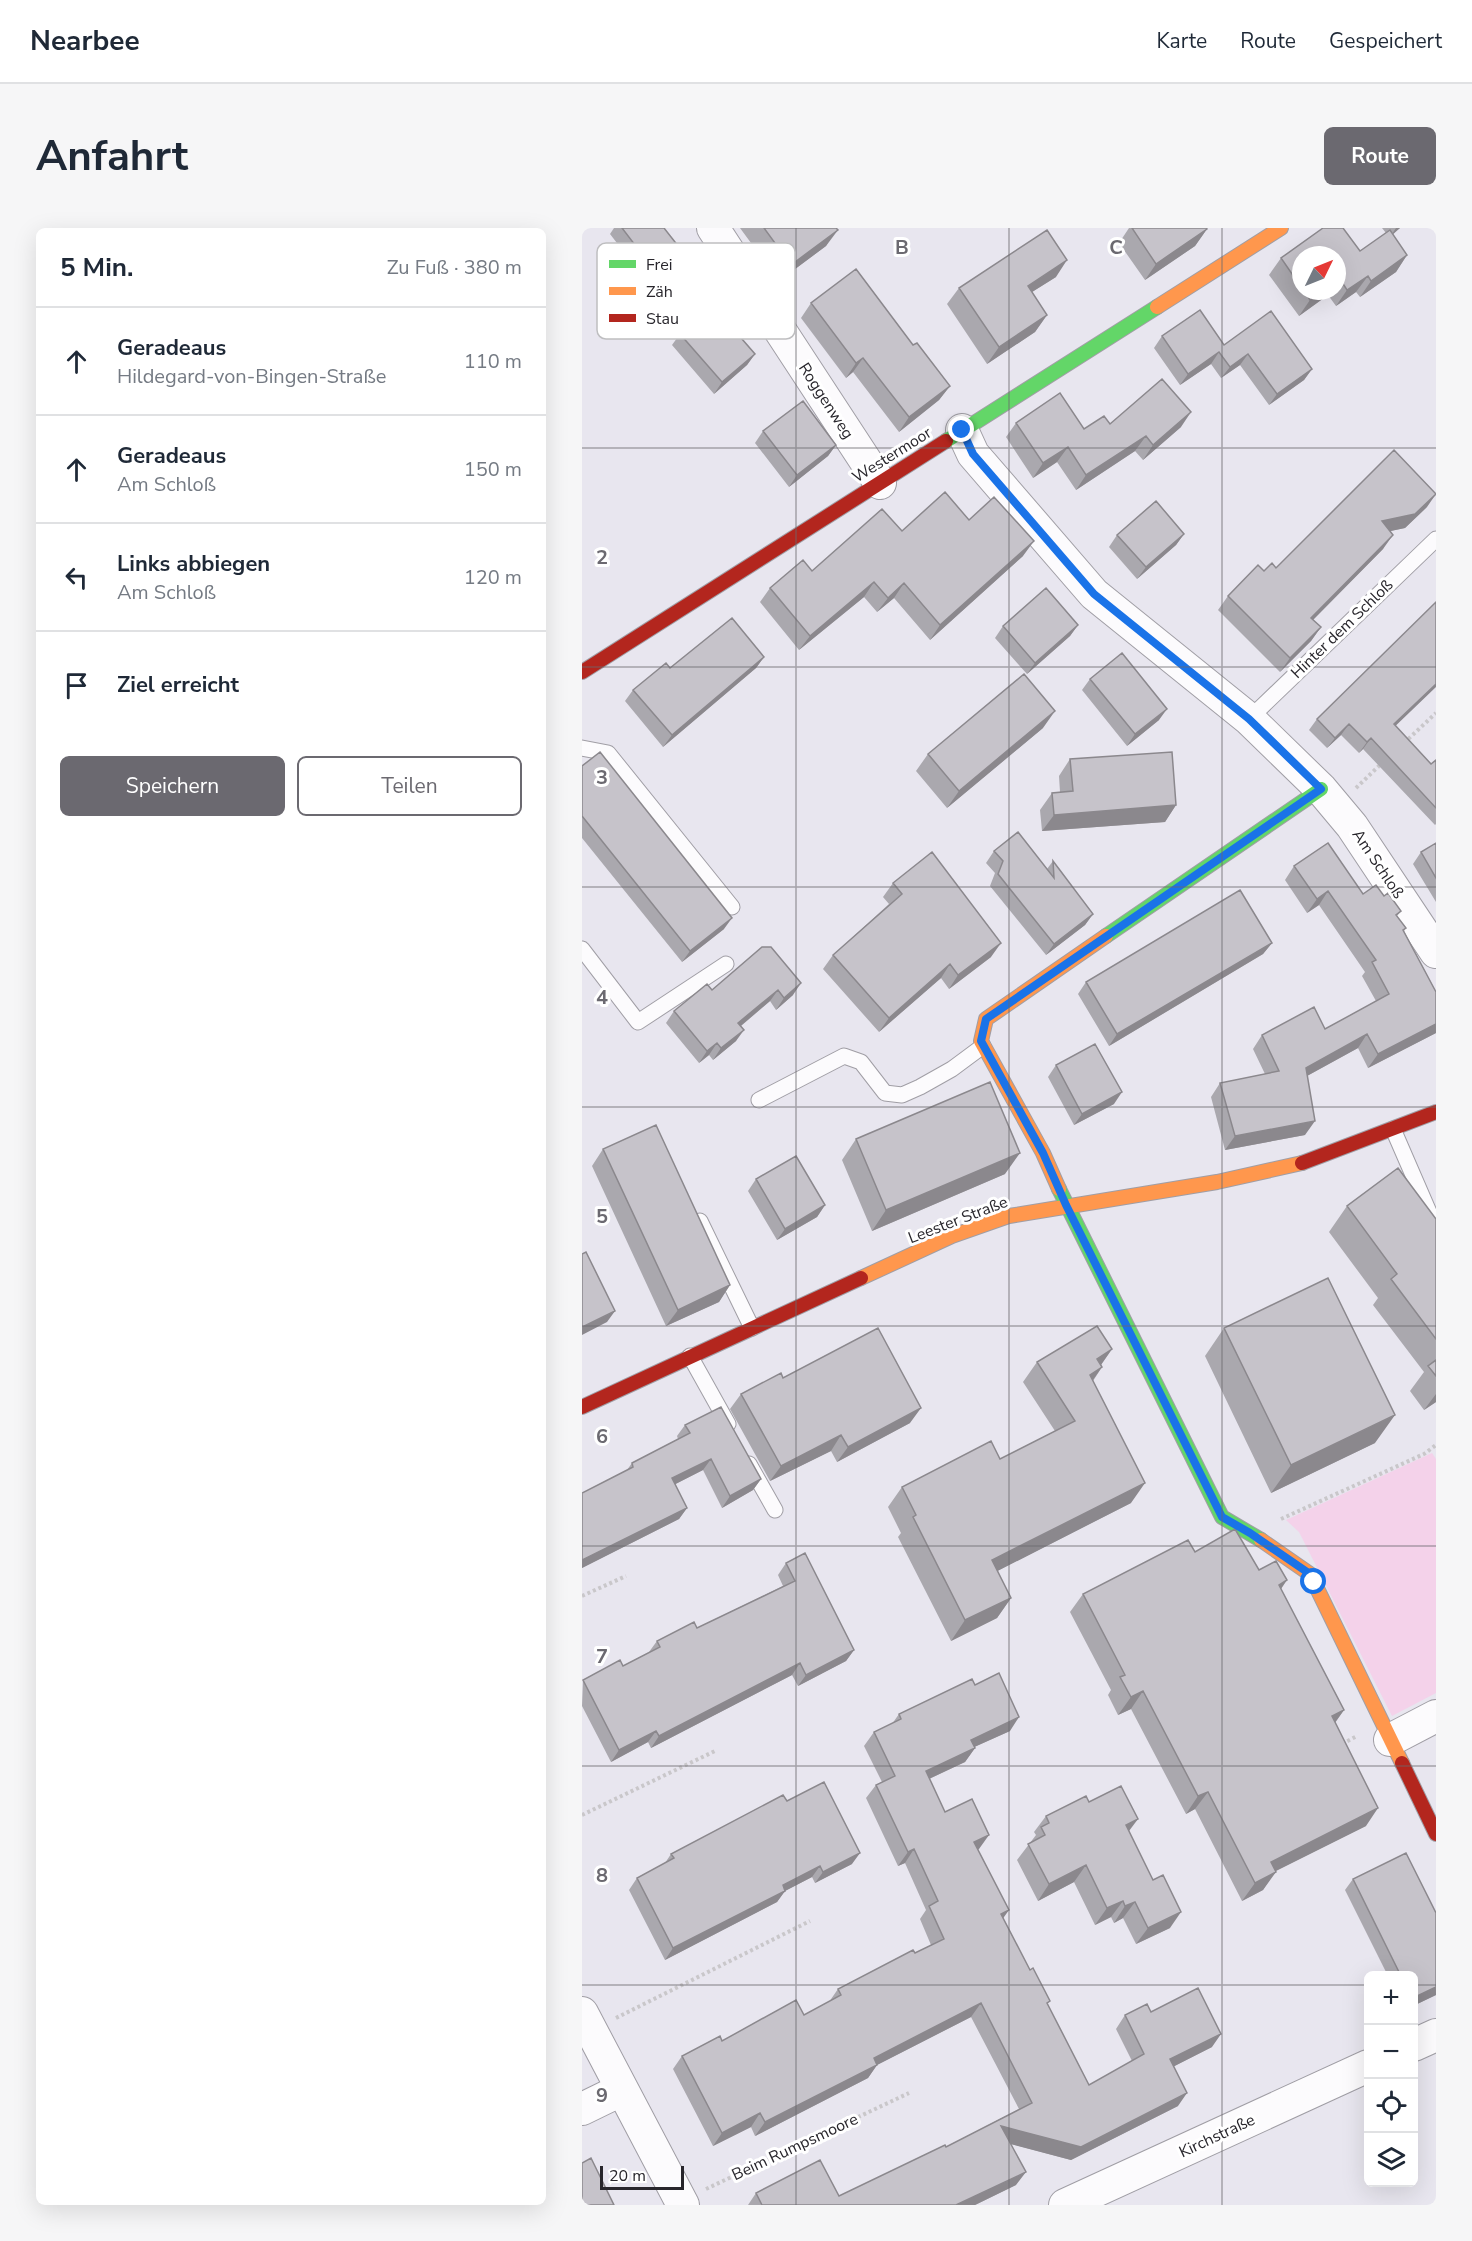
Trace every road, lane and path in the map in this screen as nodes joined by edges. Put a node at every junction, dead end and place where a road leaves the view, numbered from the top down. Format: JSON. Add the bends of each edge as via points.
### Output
{"nodes":[{"id":1,"x":713,"y":228,"type":"edge"},
{"id":2,"x":1281,"y":228,"type":"edge"},
{"id":3,"x":723,"y":243,"type":"edge"},
{"id":4,"x":786,"y":339,"type":"edge"},
{"id":5,"x":962,"y":430,"type":"junction"},
{"id":6,"x":880,"y":483,"type":"junction"},
{"id":7,"x":1436,"y":539,"type":"edge"},
{"id":8,"x":582,"y":672,"type":"edge"},
{"id":9,"x":1436,"y":713,"type":"edge"},
{"id":10,"x":1249,"y":719,"type":"junction"},
{"id":11,"x":1402,"y":744,"type":"edge"},
{"id":12,"x":582,"y":748,"type":"edge"},
{"id":13,"x":1386,"y":760,"type":"edge"},
{"id":14,"x":1328,"y":798,"type":"junction"},
{"id":15,"x":732,"y":907,"type":"dead end"},
{"id":16,"x":1434,"y":945,"type":"edge"},
{"id":17,"x":582,"y":949,"type":"edge"},
{"id":18,"x":726,"y":964,"type":"dead end"},
{"id":19,"x":983,"y":1046,"type":"junction"},
{"id":20,"x":759,"y":1100,"type":"dead end"},
{"id":21,"x":1436,"y":1112,"type":"edge"},
{"id":22,"x":1393,"y":1129,"type":"junction"},
{"id":23,"x":1066,"y":1205,"type":"junction"},
{"id":24,"x":696,"y":1211,"type":"edge"},
{"id":25,"x":1436,"y":1228,"type":"edge"},
{"id":26,"x":752,"y":1328,"type":"junction"},
{"id":27,"x":690,"y":1356,"type":"junction"},
{"id":28,"x":582,"y":1407,"type":"edge"},
{"id":29,"x":1436,"y":1445,"type":"edge"},
{"id":30,"x":775,"y":1510,"type":"dead end"},
{"id":31,"x":1250,"y":1533,"type":"junction"},
{"id":32,"x":626,"y":1576,"type":"dead end"},
{"id":33,"x":582,"y":1596,"type":"edge"},
{"id":34,"x":1436,"y":1716,"type":"edge"},
{"id":35,"x":1386,"y":1732,"type":"junction"},
{"id":36,"x":1341,"y":1744,"type":"edge"},
{"id":37,"x":716,"y":1752,"type":"dead end"},
{"id":38,"x":582,"y":1815,"type":"edge"},
{"id":39,"x":1436,"y":1834,"type":"edge"},
{"id":40,"x":810,"y":1921,"type":"dead end"},
{"id":41,"x":586,"y":2022,"type":"edge"},
{"id":42,"x":1436,"y":2035,"type":"edge"},
{"id":43,"x":1418,"y":2043,"type":"edge"},
{"id":44,"x":1364,"y":2068,"type":"edge"},
{"id":45,"x":621,"y":2090,"type":"junction"},
{"id":46,"x":909,"y":2093,"type":"dead end"},
{"id":47,"x":582,"y":2109,"type":"edge"},
{"id":48,"x":682,"y":2203,"type":"edge"},
{"id":49,"x":1065,"y":2205,"type":"edge"}],
"edges":[{"from":1,"to":3,"type":"street","name":"Roggenweg"},
{"from":2,"to":5,"type":"street","name":"Westermoor"},
{"from":4,"to":6,"type":"street","name":"Roggenweg"},
{"from":5,"to":6,"type":"street","name":"Westermoor"},
{"from":5,"to":10,"type":"street","name":"Am Schloß","via":[[973,454],[1094,594]]},
{"from":6,"to":8,"type":"street","name":"Westermoor"},
{"from":7,"to":10,"type":"lane","name":"Hinter dem Schloß"},
{"from":9,"to":11,"type":"path"},
{"from":10,"to":14,"type":"street","name":"Am Schloß"},
{"from":12,"to":15,"type":"lane","via":[[608,753]]},
{"from":13,"to":14,"type":"path"},
{"from":14,"to":16,"type":"street","name":"Am Schloß","via":[[1352,826]]},
{"from":14,"to":19,"type":"street","via":[[986,1019]]},
{"from":17,"to":18,"type":"lane","via":[[638,1022]]},
{"from":19,"to":20,"type":"lane","via":[[952,1069],[902,1095],[885,1093],[861,1062],[844,1056]]},
{"from":19,"to":23,"type":"street","via":[[1043,1153]]},
{"from":21,"to":22,"type":"street","name":"Leester Straße"},
{"from":22,"to":23,"type":"street","name":"Leester Straße","via":[[1292,1167]]},
{"from":22,"to":25,"type":"lane"},
{"from":23,"to":26,"type":"street","name":"Leester Straße","via":[[1009,1216],[952,1236]]},
{"from":23,"to":31,"type":"street","via":[[1222,1517]]},
{"from":24,"to":26,"type":"lane"},
{"from":26,"to":27,"type":"street","name":"Leester Straße"},
{"from":27,"to":28,"type":"street","name":"Leester Straße"},
{"from":27,"to":30,"type":"lane"},
{"from":29,"to":31,"type":"path","via":[[1424,1454]]},
{"from":31,"to":35,"type":"street","via":[[1310,1574]]},
{"from":32,"to":33,"type":"path"},
{"from":34,"to":35,"type":"street"},
{"from":35,"to":36,"type":"path"},
{"from":35,"to":39,"type":"street"},
{"from":37,"to":38,"type":"path"},
{"from":40,"to":41,"type":"path"},
{"from":41,"to":45,"type":"street"},
{"from":42,"to":43,"type":"street"},
{"from":44,"to":49,"type":"street","name":"Kirchstraße"},
{"from":45,"to":47,"type":"street"},
{"from":45,"to":48,"type":"street"},
{"from":46,"to":48,"type":"path","name":"Beim Rumpsmoore"}]}
